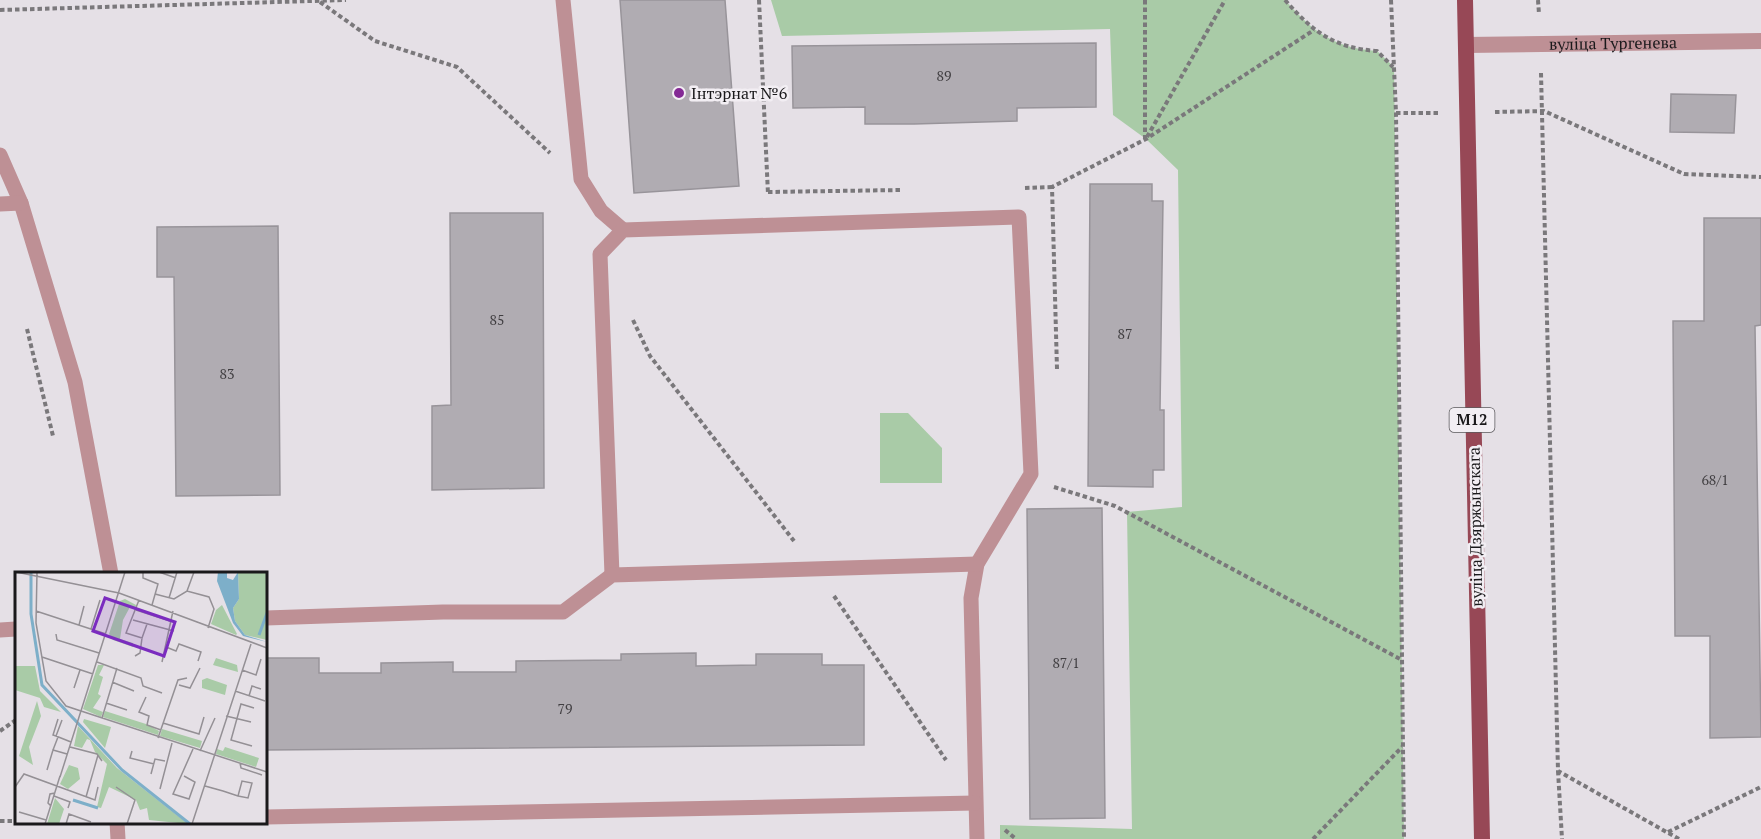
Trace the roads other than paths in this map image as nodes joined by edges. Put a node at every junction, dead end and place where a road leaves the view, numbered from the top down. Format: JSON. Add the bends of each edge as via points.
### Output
{"nodes":[{"id":1,"x":563,"y":0,"type":"edge"},
{"id":2,"x":1465,"y":0,"type":"edge"},
{"id":3,"x":1761,"y":40,"type":"edge"},
{"id":4,"x":1466,"y":45,"type":"junction"},
{"id":5,"x":0,"y":155,"type":"edge"},
{"id":6,"x":21,"y":203,"type":"junction"},
{"id":7,"x":0,"y":204,"type":"edge"},
{"id":8,"x":623,"y":230,"type":"junction"},
{"id":9,"x":977,"y":564,"type":"junction"},
{"id":10,"x":111,"y":572,"type":"edge"},
{"id":11,"x":612,"y":575,"type":"junction"},
{"id":12,"x":267,"y":618,"type":"edge"},
{"id":13,"x":15,"y":629,"type":"edge"},
{"id":14,"x":0,"y":630,"type":"edge"},
{"id":15,"x":975,"y":803,"type":"junction"},
{"id":16,"x":267,"y":817,"type":"edge"},
{"id":17,"x":117,"y":824,"type":"edge"},
{"id":18,"x":118,"y":839,"type":"edge"},
{"id":19,"x":977,"y":839,"type":"edge"},
{"id":20,"x":1482,"y":839,"type":"edge"}],
"edges":[{"from":1,"to":8,"type":"lane","via":[[581,179],[601,211]]},
{"from":2,"to":4,"type":"main road","name":"вуліца Дзяржынскага","number":"М12"},
{"from":3,"to":4,"type":"street","name":"вуліца Тургенева"},
{"from":4,"to":20,"type":"main road","name":"вуліца Дзяржынскага","number":"М12"},
{"from":5,"to":6,"type":"lane"},
{"from":6,"to":7,"type":"lane"},
{"from":6,"to":10,"type":"lane","via":[[75,382]]},
{"from":8,"to":9,"type":"lane","via":[[1019,217],[1031,474]]},
{"from":8,"to":11,"type":"lane","via":[[600,254]]},
{"from":9,"to":11,"type":"lane"},
{"from":9,"to":15,"type":"lane","via":[[971,598]]},
{"from":11,"to":12,"type":"lane","via":[[563,612]]},
{"from":13,"to":14,"type":"lane"},
{"from":15,"to":16,"type":"lane"},
{"from":15,"to":19,"type":"lane"},
{"from":17,"to":18,"type":"lane"}]}
